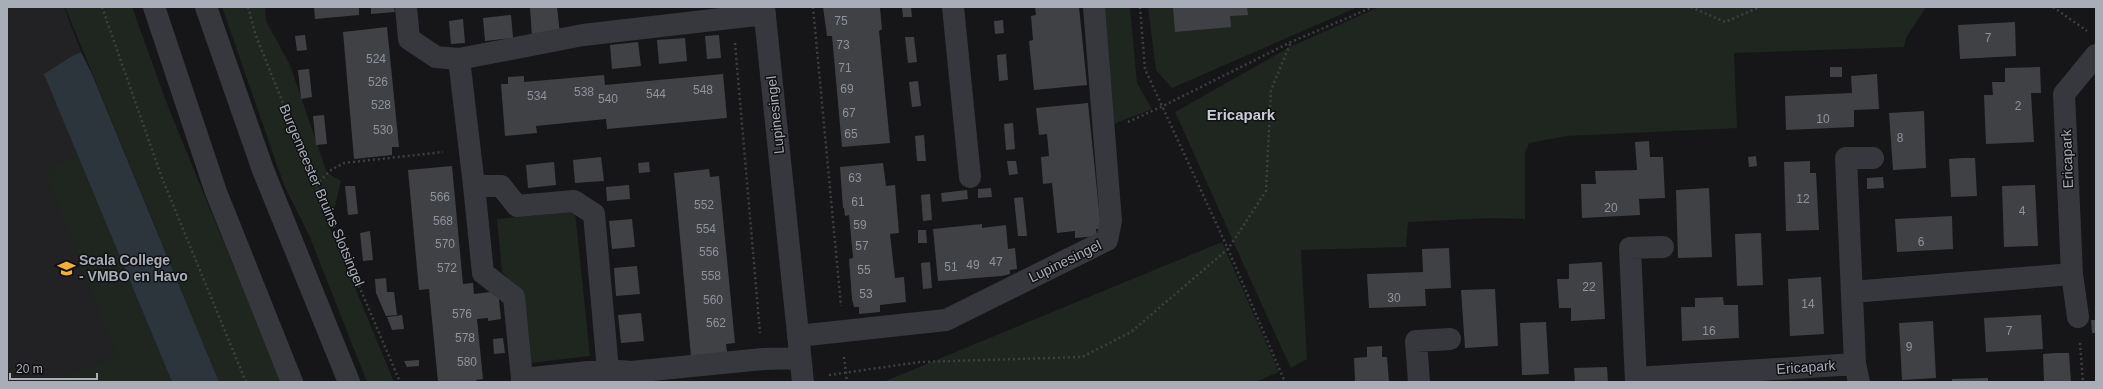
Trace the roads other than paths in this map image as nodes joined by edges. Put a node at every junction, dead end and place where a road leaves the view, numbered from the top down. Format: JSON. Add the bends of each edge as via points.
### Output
{"nodes":[{"id":1,"x":154,"y":7,"type":"edge"},
{"id":2,"x":206,"y":7,"type":"edge"},
{"id":3,"x":406,"y":7,"type":"edge"},
{"id":4,"x":953,"y":7,"type":"edge"},
{"id":5,"x":1094,"y":7,"type":"edge"},
{"id":6,"x":765,"y":10,"type":"edge"},
{"id":7,"x":2096,"y":55,"type":"edge"},
{"id":8,"x":459,"y":59,"type":"junction"},
{"id":9,"x":1873,"y":158,"type":"dead end"},
{"id":10,"x":970,"y":177,"type":"dead end"},
{"id":11,"x":474,"y":186,"type":"junction"},
{"id":12,"x":1663,"y":247,"type":"dead end"},
{"id":13,"x":2072,"y":274,"type":"junction"},
{"id":14,"x":1852,"y":292,"type":"junction"},
{"id":15,"x":2078,"y":317,"type":"road end"},
{"id":16,"x":798,"y":336,"type":"junction"},
{"id":17,"x":1450,"y":339,"type":"dead end"},
{"id":18,"x":800,"y":358,"type":"junction"},
{"id":19,"x":608,"y":370,"type":"junction"},
{"id":20,"x":1857,"y":373,"type":"edge"},
{"id":21,"x":631,"y":377,"type":"edge"},
{"id":22,"x":803,"y":380,"type":"edge"},
{"id":23,"x":1636,"y":380,"type":"edge"},
{"id":24,"x":292,"y":382,"type":"edge"},
{"id":25,"x":349,"y":382,"type":"edge"},
{"id":26,"x":1419,"y":382,"type":"edge"}],
"edges":[{"from":1,"to":24,"type":"street","via":[[216,192]]},
{"from":2,"to":25,"type":"street","via":[[263,170]]},
{"from":3,"to":8,"type":"street","name":"Lupinesingel","via":[[409,39],[436,57]]},
{"from":4,"to":10,"type":"street"},
{"from":5,"to":16,"type":"street","name":"Lupinesingel","via":[[1111,221],[1107,240],[946,320]]},
{"from":6,"to":8,"type":"street","name":"Lupinesingel","via":[[732,18],[582,35]]},
{"from":6,"to":16,"type":"street","name":"Lupinesingel"},
{"from":7,"to":13,"type":"street","name":"Ericapark","via":[[2064,94]]},
{"from":8,"to":11,"type":"street"},
{"from":9,"to":14,"type":"street","name":"Ericapark","via":[[1846,158]]},
{"from":11,"to":19,"type":"street","via":[[501,186],[517,206],[574,201],[594,214]]},
{"from":11,"to":19,"type":"street","via":[[483,273],[514,297],[522,379]]},
{"from":12,"to":23,"type":"street","name":"Ericapark","via":[[1630,248]]},
{"from":13,"to":14,"type":"street"},
{"from":13,"to":15,"type":"street","name":"Ericapark"},
{"from":14,"to":20,"type":"street","name":"Ericapark"},
{"from":16,"to":18,"type":"street","name":"Lupinesingel"},
{"from":17,"to":26,"type":"street","via":[[1416,341]]},
{"from":18,"to":21,"type":"street","via":[[762,359]]},
{"from":18,"to":22,"type":"street","name":"Lupinesingel"},
{"from":19,"to":21,"type":"street"},
{"from":20,"to":23,"type":"street","name":"Ericapark"}]}
